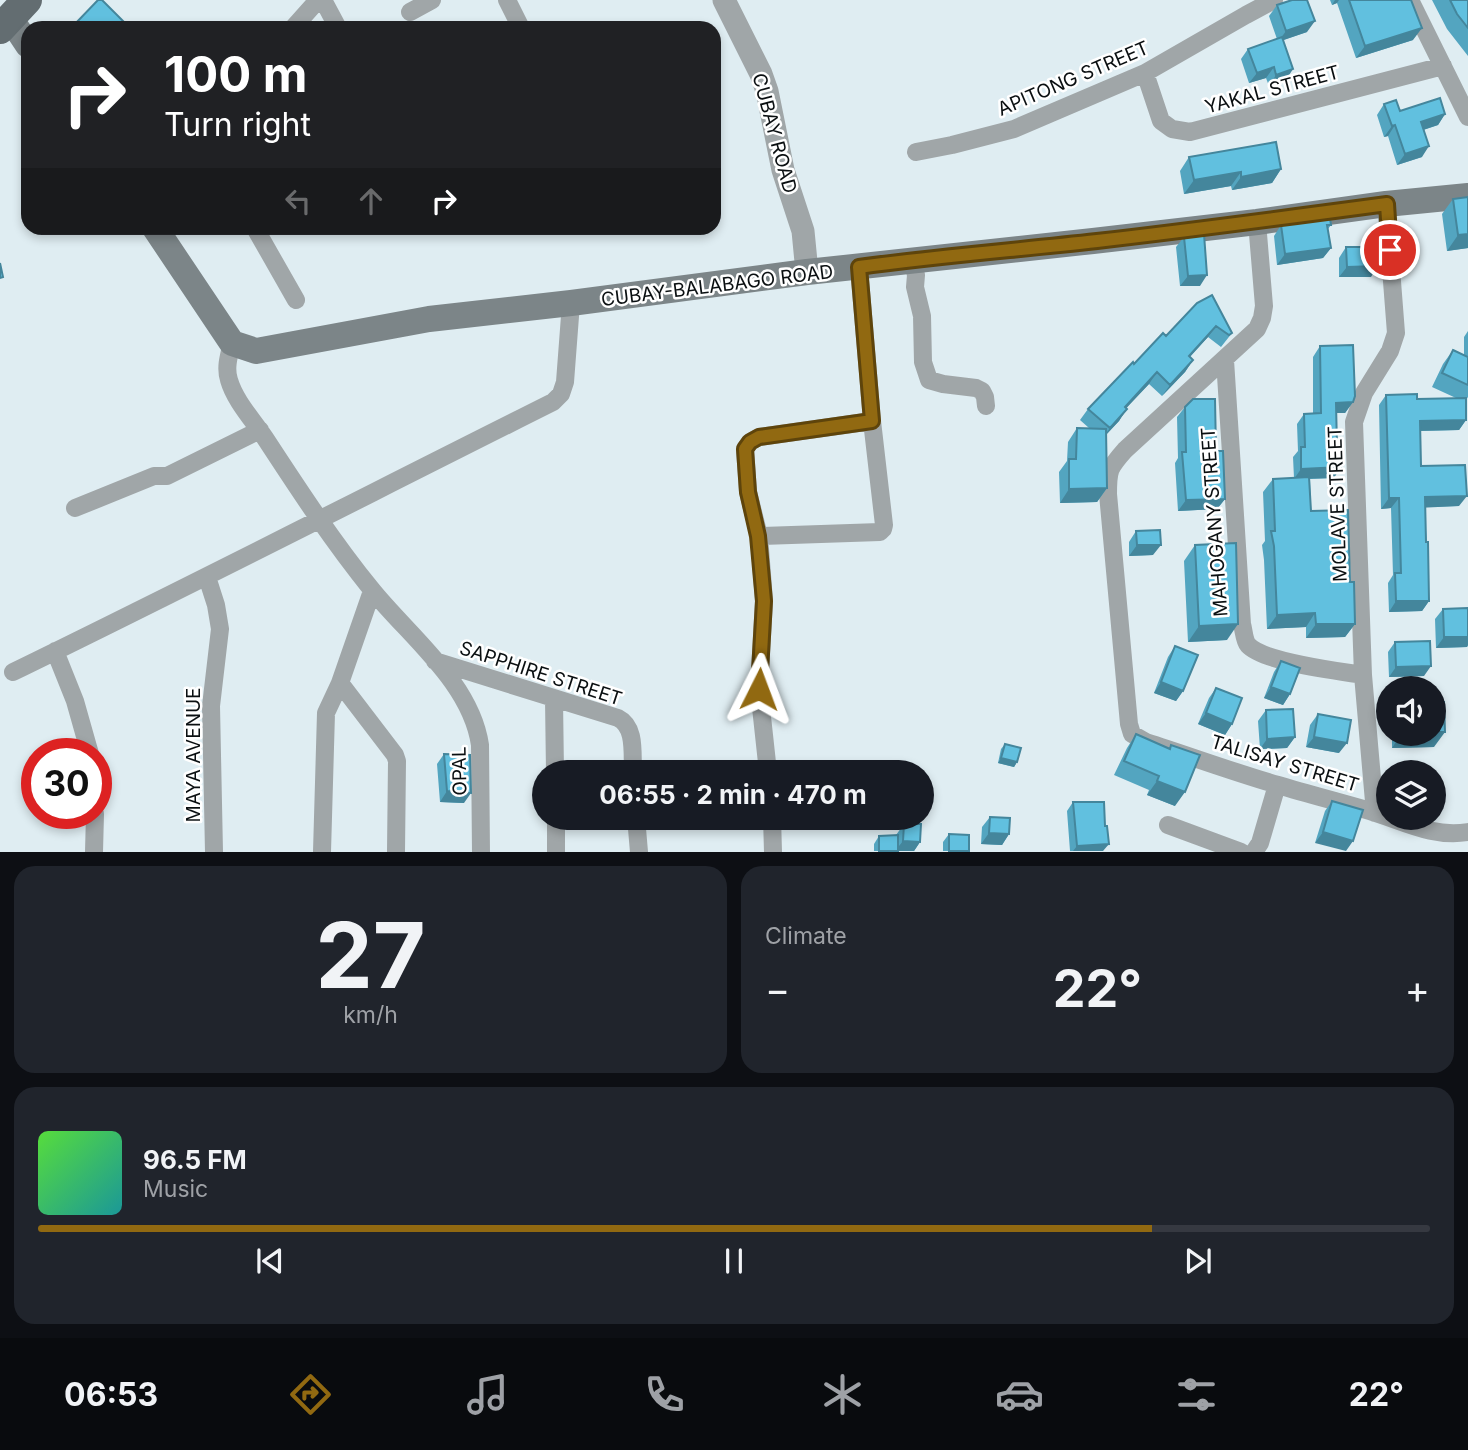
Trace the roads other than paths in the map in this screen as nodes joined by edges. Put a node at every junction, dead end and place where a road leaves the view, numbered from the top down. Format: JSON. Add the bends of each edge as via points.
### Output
{"nodes":[{"id":1,"x":321,"y":0,"type":"edge"},
{"id":2,"x":432,"y":0,"type":"edge"},
{"id":3,"x":507,"y":0,"type":"edge"},
{"id":4,"x":724,"y":0,"type":"edge"},
{"id":5,"x":1274,"y":0,"type":"edge"},
{"id":6,"x":1410,"y":0,"type":"edge"},
{"id":7,"x":410,"y":12,"type":"dead end"},
{"id":8,"x":12,"y":16,"type":"edge"},
{"id":9,"x":300,"y":21,"type":"edge"},
{"id":10,"x":334,"y":21,"type":"edge"},
{"id":11,"x":518,"y":21,"type":"edge"},
{"id":12,"x":21,"y":32,"type":"edge"},
{"id":13,"x":1443,"y":66,"type":"junction"},
{"id":14,"x":1145,"y":73,"type":"junction"},
{"id":15,"x":1468,"y":117,"type":"edge"},
{"id":16,"x":916,"y":152,"type":"dead end"},
{"id":17,"x":1468,"y":196,"type":"edge"},
{"id":18,"x":1387,"y":204,"type":"junction"},
{"id":19,"x":1257,"y":222,"type":"junction"},
{"id":20,"x":160,"y":235,"type":"edge"},
{"id":21,"x":259,"y":235,"type":"edge"},
{"id":22,"x":912,"y":260,"type":"junction"},
{"id":23,"x":859,"y":267,"type":"junction"},
{"id":24,"x":807,"y":272,"type":"junction"},
{"id":25,"x":296,"y":300,"type":"dead end"},
{"id":26,"x":571,"y":303,"type":"junction"},
{"id":27,"x":232,"y":343,"type":"junction"},
{"id":28,"x":1225,"y":359,"type":"junction"},
{"id":29,"x":986,"y":406,"type":"dead end"},
{"id":30,"x":872,"y":421,"type":"junction"},
{"id":31,"x":260,"y":430,"type":"junction"},
{"id":32,"x":75,"y":508,"type":"dead end"},
{"id":33,"x":318,"y":519,"type":"junction"},
{"id":34,"x":758,"y":536,"type":"junction"},
{"id":35,"x":207,"y":577,"type":"junction"},
{"id":36,"x":372,"y":591,"type":"junction"},
{"id":37,"x":55,"y":651,"type":"junction"},
{"id":38,"x":435,"y":661,"type":"junction"},
{"id":39,"x":13,"y":672,"type":"dead end"},
{"id":40,"x":1363,"y":675,"type":"junction"},
{"id":41,"x":340,"y":683,"type":"junction"},
{"id":42,"x":554,"y":699,"type":"junction"},
{"id":43,"x":85,"y":738,"type":"edge"},
{"id":44,"x":555,"y":760,"type":"edge"},
{"id":45,"x":632,"y":760,"type":"edge"},
{"id":46,"x":767,"y":760,"type":"edge"},
{"id":47,"x":1277,"y":785,"type":"junction"},
{"id":48,"x":1375,"y":813,"type":"junction"},
{"id":49,"x":1168,"y":825,"type":"dead end"},
{"id":50,"x":95,"y":829,"type":"edge"},
{"id":51,"x":556,"y":830,"type":"edge"},
{"id":52,"x":637,"y":830,"type":"edge"},
{"id":53,"x":772,"y":830,"type":"edge"},
{"id":54,"x":1468,"y":832,"type":"edge"},
{"id":55,"x":94,"y":852,"type":"edge"},
{"id":56,"x":214,"y":852,"type":"edge"},
{"id":57,"x":322,"y":852,"type":"edge"},
{"id":58,"x":396,"y":852,"type":"edge"},
{"id":59,"x":481,"y":852,"type":"edge"},
{"id":60,"x":556,"y":852,"type":"edge"},
{"id":61,"x":639,"y":852,"type":"edge"},
{"id":62,"x":773,"y":852,"type":"edge"},
{"id":63,"x":1241,"y":852,"type":"edge"},
{"id":64,"x":1254,"y":852,"type":"edge"}],
"edges":[{"from":1,"to":9,"type":"street"},
{"from":1,"to":10,"type":"street"},
{"from":2,"to":7,"type":"street"},
{"from":3,"to":11,"type":"street"},
{"from":4,"to":24,"type":"street","name":"CUBAY ROAD","via":[[767,91],[783,170],[803,231]]},
{"from":5,"to":14,"type":"street","name":"APITONG STREET"},
{"from":6,"to":13,"type":"street"},
{"from":8,"to":12,"type":"main road"},
{"from":13,"to":14,"type":"street","name":"YAKAL STREET","via":[[1191,131],[1172,129],[1161,121]]},
{"from":13,"to":15,"type":"street"},
{"from":14,"to":16,"type":"street","name":"APITONG STREET","via":[[1014,129]]},
{"from":17,"to":18,"type":"main road","name":"CUBAY-BALABAGO ROAD"},
{"from":18,"to":19,"type":"main road","name":"CUBAY-BALABAGO ROAD"},
{"from":18,"to":40,"type":"street","name":"MOLAVE STREET","via":[[1396,333],[1354,422]]},
{"from":19,"to":22,"type":"main road","name":"CUBAY-BALABAGO ROAD"},
{"from":19,"to":28,"type":"street","via":[[1262,317],[1257,329]]},
{"from":20,"to":27,"type":"main road"},
{"from":21,"to":25,"type":"street"},
{"from":22,"to":23,"type":"main road","name":"CUBAY-BALABAGO ROAD"},
{"from":22,"to":29,"type":"street","via":[[929,380],[976,388],[982,391]]},
{"from":23,"to":24,"type":"main road","name":"CUBAY-BALABAGO ROAD"},
{"from":23,"to":30,"type":"street"},
{"from":24,"to":26,"type":"main road","name":"CUBAY-BALABAGO ROAD"},
{"from":26,"to":27,"type":"main road","name":"CUBAY-BALABAGO ROAD","via":[[429,319],[256,351]]},
{"from":26,"to":33,"type":"street","via":[[565,383],[553,402]]},
{"from":27,"to":31,"type":"street","name":"OPAL","via":[[228,379]]},
{"from":28,"to":40,"type":"street","name":"MAHOGANY STREET","via":[[1246,643],[1278,659]]},
{"from":28,"to":47,"type":"street","name":"TALISAY STREET","via":[[1125,450],[1108,473],[1129,724],[1132,734],[1146,741]]},
{"from":30,"to":34,"type":"street","via":[[769,435],[750,442],[745,449],[746,469]]},
{"from":30,"to":34,"type":"street","via":[[884,525],[880,532]]},
{"from":31,"to":32,"type":"street","via":[[167,475]]},
{"from":31,"to":33,"type":"street","name":"OPAL"},
{"from":33,"to":35,"type":"street"},
{"from":33,"to":36,"type":"street","name":"OPAL"},
{"from":34,"to":46,"type":"street","via":[[764,601],[759,689]]},
{"from":35,"to":37,"type":"street"},
{"from":35,"to":56,"type":"street","name":"MAYA AVENUE","via":[[220,629],[211,706]]},
{"from":36,"to":38,"type":"street","name":"OPAL"},
{"from":36,"to":41,"type":"street"},
{"from":37,"to":39,"type":"street"},
{"from":37,"to":43,"type":"street"},
{"from":38,"to":42,"type":"street","name":"SAPPHIRE STREET"},
{"from":38,"to":59,"type":"street","name":"OPAL","via":[[455,686],[479,734]]},
{"from":40,"to":48,"type":"street","name":"MOLAVE STREET"},
{"from":41,"to":57,"type":"street","via":[[325,722]]},
{"from":41,"to":58,"type":"street","via":[[397,761]]},
{"from":42,"to":44,"type":"street"},
{"from":42,"to":45,"type":"street","name":"SAPPHIRE STREET","via":[[626,722]]},
{"from":47,"to":48,"type":"street","name":"TALISAY STREET"},
{"from":47,"to":64,"type":"street"},
{"from":48,"to":54,"type":"street","name":"TALISAY STREET","via":[[1416,828]]},
{"from":49,"to":63,"type":"street"},
{"from":50,"to":55,"type":"street"},
{"from":51,"to":60,"type":"street"},
{"from":52,"to":61,"type":"street"},
{"from":53,"to":62,"type":"street"}]}
